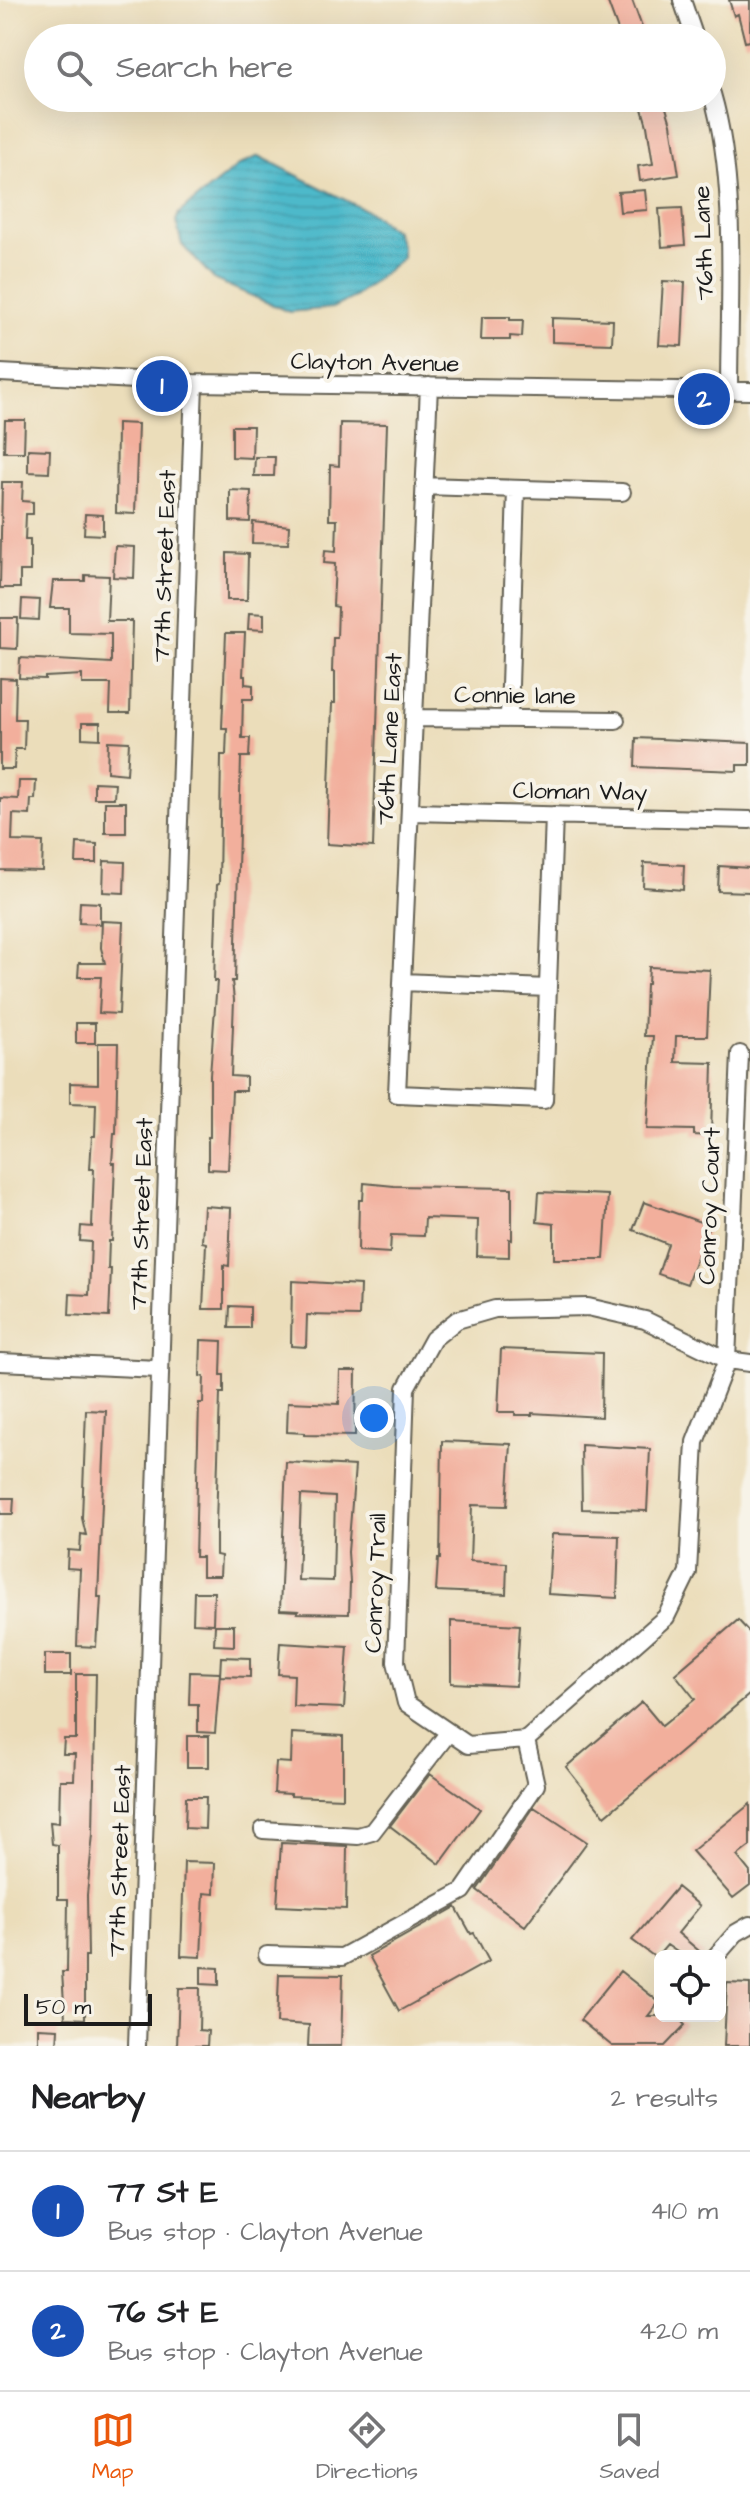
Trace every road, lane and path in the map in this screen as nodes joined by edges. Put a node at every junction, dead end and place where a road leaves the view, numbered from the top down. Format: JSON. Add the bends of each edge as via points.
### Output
{"nodes":[{"id":1,"x":682,"y":0,"type":"edge"},
{"id":2,"x":690,"y":24,"type":"edge"},
{"id":3,"x":717,"y":112,"type":"edge"},
{"id":4,"x":0,"y":373,"type":"edge"},
{"id":5,"x":194,"y":383,"type":"junction"},
{"id":6,"x":429,"y":386,"type":"junction"},
{"id":7,"x":729,"y":391,"type":"junction"},
{"id":8,"x":750,"y":391,"type":"edge"},
{"id":9,"x":424,"y":486,"type":"junction"},
{"id":10,"x":516,"y":489,"type":"junction"},
{"id":11,"x":622,"y":492,"type":"dead end"},
{"id":12,"x":414,"y":718,"type":"junction"},
{"id":13,"x":509,"y":718,"type":"junction"},
{"id":14,"x":616,"y":720,"type":"dead end"},
{"id":15,"x":410,"y":812,"type":"junction"},
{"id":16,"x":554,"y":815,"type":"junction"},
{"id":17,"x":750,"y":820,"type":"edge"},
{"id":18,"x":402,"y":982,"type":"junction"},
{"id":19,"x":548,"y":988,"type":"junction"},
{"id":20,"x":740,"y":1054,"type":"dead end"},
{"id":21,"x":727,"y":1360,"type":"junction"},
{"id":22,"x":0,"y":1362,"type":"edge"},
{"id":23,"x":750,"y":1363,"type":"edge"},
{"id":24,"x":159,"y":1369,"type":"junction"},
{"id":25,"x":449,"y":1732,"type":"junction"},
{"id":26,"x":526,"y":1740,"type":"junction"},
{"id":27,"x":263,"y":1830,"type":"dead end"},
{"id":28,"x":750,"y":1925,"type":"edge"},
{"id":29,"x":721,"y":1950,"type":"edge"},
{"id":30,"x":267,"y":1955,"type":"dead end"},
{"id":31,"x":137,"y":2046,"type":"edge"}],
"edges":[{"from":1,"to":2,"type":"street"},
{"from":3,"to":7,"type":"street","name":"76th Lane","via":[[729,230]]},
{"from":4,"to":5,"type":"street","name":"Clayton Avenue"},
{"from":5,"to":6,"type":"street","name":"Clayton Avenue"},
{"from":5,"to":24,"type":"street","name":"77th Street East"},
{"from":6,"to":7,"type":"street","name":"Clayton Avenue"},
{"from":6,"to":9,"type":"street","name":"76th Lane East"},
{"from":7,"to":8,"type":"street","name":"Clayton Avenue"},
{"from":9,"to":10,"type":"street"},
{"from":9,"to":12,"type":"street","name":"76th Lane East"},
{"from":10,"to":11,"type":"street"},
{"from":10,"to":13,"type":"street"},
{"from":12,"to":13,"type":"street","name":"Connie lane"},
{"from":12,"to":15,"type":"street","name":"76th Lane East"},
{"from":13,"to":14,"type":"street","name":"Connie lane"},
{"from":15,"to":16,"type":"street","name":"Cloman Way"},
{"from":15,"to":18,"type":"street","name":"76th Lane East"},
{"from":16,"to":17,"type":"street","name":"Cloman Way"},
{"from":16,"to":19,"type":"street"},
{"from":18,"to":19,"type":"street"},
{"from":18,"to":19,"type":"street","name":"76th Lane East","via":[[397,1094],[544,1100]]},
{"from":20,"to":21,"type":"street","name":"Conroy Court"},
{"from":21,"to":23,"type":"street","name":"Conroy Trail"},
{"from":21,"to":25,"type":"street","name":"Conroy Trail","via":[[645,1320],[588,1307],[495,1309],[457,1320],[433,1339],[406,1388],[396,1662],[406,1703]]},
{"from":21,"to":26,"type":"street","via":[[695,1442],[688,1572],[666,1617]]},
{"from":22,"to":24,"type":"street"},
{"from":24,"to":31,"type":"street","name":"77th Street East"},
{"from":25,"to":26,"type":"street","name":"Conroy Trail","via":[[468,1745]]},
{"from":25,"to":27,"type":"street","via":[[372,1832],[358,1836]]},
{"from":26,"to":30,"type":"street","via":[[536,1785],[463,1891],[342,1957]]},
{"from":28,"to":29,"type":"street"}]}
